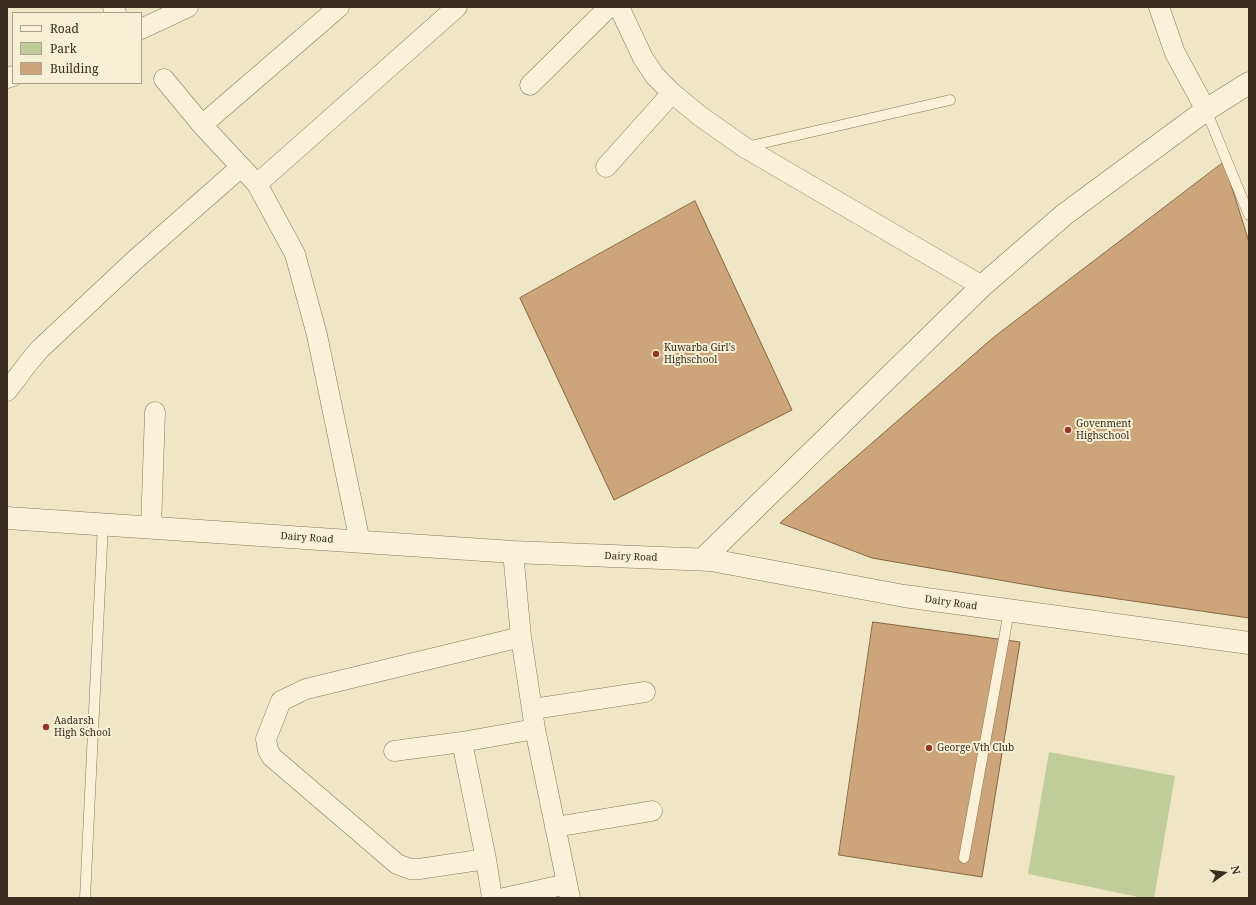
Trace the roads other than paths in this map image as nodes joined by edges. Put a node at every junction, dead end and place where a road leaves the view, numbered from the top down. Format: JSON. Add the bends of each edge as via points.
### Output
{"nodes":[{"id":1,"x":188,"y":7,"type":"edge"},
{"id":2,"x":339,"y":7,"type":"edge"},
{"id":3,"x":457,"y":7,"type":"edge"},
{"id":4,"x":609,"y":7,"type":"edge"},
{"id":5,"x":619,"y":7,"type":"edge"},
{"id":6,"x":1159,"y":7,"type":"edge"},
{"id":7,"x":142,"y":29,"type":"edge"},
{"id":8,"x":164,"y":79,"type":"dead end"},
{"id":9,"x":1249,"y":83,"type":"edge"},
{"id":10,"x":530,"y":85,"type":"dead end"},
{"id":11,"x":672,"y":93,"type":"junction"},
{"id":12,"x":950,"y":100,"type":"dead end"},
{"id":13,"x":1206,"y":110,"type":"junction"},
{"id":14,"x":202,"y":125,"type":"junction"},
{"id":15,"x":744,"y":147,"type":"junction"},
{"id":16,"x":241,"y":167,"type":"junction"},
{"id":17,"x":606,"y":167,"type":"dead end"},
{"id":18,"x":257,"y":184,"type":"junction"},
{"id":19,"x":1249,"y":215,"type":"edge"},
{"id":20,"x":982,"y":286,"type":"junction"},
{"id":21,"x":7,"y":391,"type":"edge"},
{"id":22,"x":155,"y":412,"type":"dead end"},
{"id":23,"x":7,"y":518,"type":"edge"},
{"id":24,"x":103,"y":524,"type":"junction"},
{"id":25,"x":151,"y":527,"type":"junction"},
{"id":26,"x":360,"y":542,"type":"junction"},
{"id":27,"x":512,"y":552,"type":"junction"},
{"id":28,"x":703,"y":559,"type":"junction"},
{"id":29,"x":1009,"y":611,"type":"junction"},
{"id":30,"x":521,"y":637,"type":"junction"},
{"id":31,"x":1249,"y":643,"type":"edge"},
{"id":32,"x":645,"y":692,"type":"dead end"},
{"id":33,"x":533,"y":709,"type":"junction"},
{"id":34,"x":535,"y":729,"type":"junction"},
{"id":35,"x":462,"y":742,"type":"junction"},
{"id":36,"x":394,"y":751,"type":"dead end"},
{"id":37,"x":652,"y":811,"type":"dead end"},
{"id":38,"x":555,"y":826,"type":"junction"},
{"id":39,"x":964,"y":858,"type":"dead end"},
{"id":40,"x":486,"y":859,"type":"junction"},
{"id":41,"x":569,"y":891,"type":"edge"},
{"id":42,"x":85,"y":898,"type":"edge"},
{"id":43,"x":492,"y":898,"type":"edge"},
{"id":44,"x":504,"y":898,"type":"edge"}],
"edges":[{"from":1,"to":7,"type":"street"},
{"from":2,"to":14,"type":"street"},
{"from":3,"to":18,"type":"street"},
{"from":4,"to":10,"type":"street"},
{"from":5,"to":11,"type":"street","via":[[643,58],[655,76]]},
{"from":6,"to":13,"type":"street","via":[[1175,53]]},
{"from":8,"to":14,"type":"street"},
{"from":9,"to":13,"type":"street"},
{"from":11,"to":15,"type":"street"},
{"from":11,"to":17,"type":"street"},
{"from":12,"to":15,"type":"lane"},
{"from":13,"to":19,"type":"lane"},
{"from":13,"to":20,"type":"street","via":[[1065,214]]},
{"from":14,"to":16,"type":"street"},
{"from":15,"to":20,"type":"street"},
{"from":16,"to":18,"type":"street"},
{"from":16,"to":21,"type":"street","via":[[135,260],[46,344]]},
{"from":18,"to":26,"type":"street","via":[[295,254],[317,335]]},
{"from":20,"to":28,"type":"street"},
{"from":22,"to":25,"type":"street"},
{"from":23,"to":24,"type":"street","name":"Dairy Road"},
{"from":24,"to":25,"type":"street","name":"Dairy Road"},
{"from":24,"to":42,"type":"lane"},
{"from":25,"to":26,"type":"street","name":"Dairy Road"},
{"from":26,"to":27,"type":"street","name":"Dairy Road"},
{"from":27,"to":28,"type":"street","name":"Dairy Road"},
{"from":27,"to":30,"type":"street"},
{"from":28,"to":29,"type":"street","name":"Dairy Road","via":[[904,596]]},
{"from":29,"to":31,"type":"street","name":"Dairy Road"},
{"from":29,"to":39,"type":"lane"},
{"from":30,"to":33,"type":"street"},
{"from":30,"to":40,"type":"street","via":[[306,689],[281,701],[266,739],[272,757],[397,864],[419,869]]},
{"from":32,"to":33,"type":"street"},
{"from":33,"to":34,"type":"street"},
{"from":34,"to":35,"type":"street"},
{"from":34,"to":38,"type":"street"},
{"from":35,"to":36,"type":"street"},
{"from":35,"to":40,"type":"street"},
{"from":37,"to":38,"type":"street"},
{"from":38,"to":41,"type":"street"},
{"from":40,"to":43,"type":"street"},
{"from":41,"to":44,"type":"street"}]}
